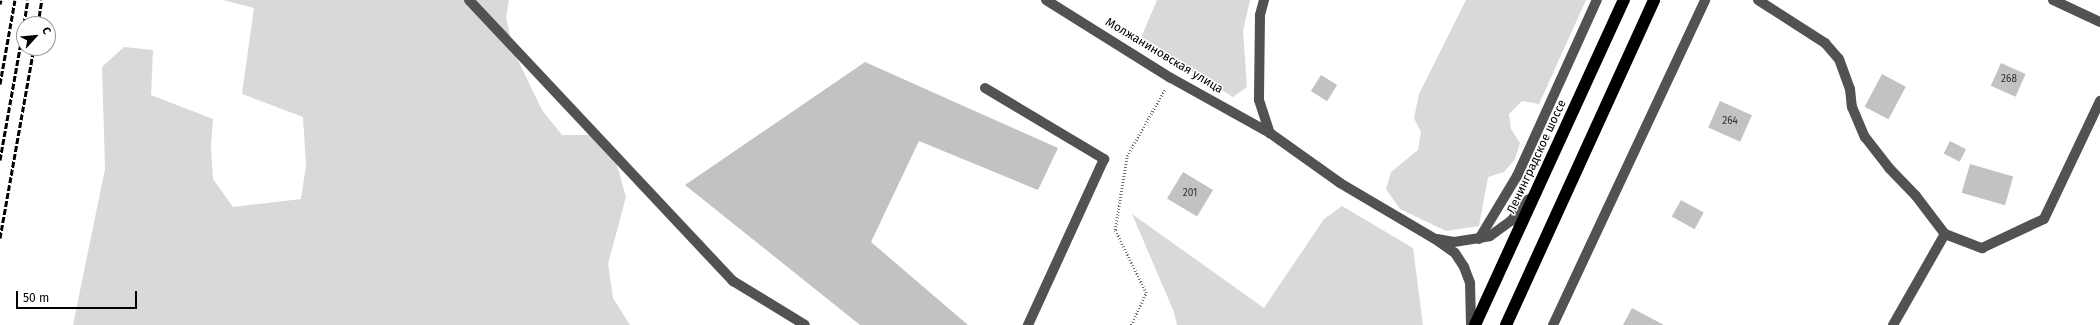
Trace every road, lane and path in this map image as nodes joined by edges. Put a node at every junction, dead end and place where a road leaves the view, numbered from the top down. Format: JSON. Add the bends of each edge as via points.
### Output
{"nodes":[{"id":1,"x":469,"y":0,"type":"edge"},
{"id":2,"x":1046,"y":0,"type":"edge"},
{"id":3,"x":1264,"y":0,"type":"edge"},
{"id":4,"x":1598,"y":0,"type":"edge"},
{"id":5,"x":1624,"y":0,"type":"edge"},
{"id":6,"x":1654,"y":0,"type":"edge"},
{"id":7,"x":1705,"y":0,"type":"edge"},
{"id":8,"x":1758,"y":0,"type":"edge"},
{"id":9,"x":2053,"y":0,"type":"edge"},
{"id":10,"x":2100,"y":22,"type":"edge"},
{"id":11,"x":1171,"y":78,"type":"junction"},
{"id":12,"x":985,"y":88,"type":"dead end"},
{"id":13,"x":2100,"y":101,"type":"edge"},
{"id":14,"x":1270,"y":133,"type":"junction"},
{"id":15,"x":1538,"y":187,"type":"junction"},
{"id":16,"x":1945,"y":234,"type":"junction"},
{"id":17,"x":1435,"y":239,"type":"junction"},
{"id":18,"x":1479,"y":239,"type":"junction"},
{"id":19,"x":806,"y":325,"type":"edge"},
{"id":20,"x":1028,"y":325,"type":"edge"},
{"id":21,"x":1131,"y":325,"type":"edge"},
{"id":22,"x":1471,"y":325,"type":"edge"},
{"id":23,"x":1475,"y":325,"type":"edge"},
{"id":24,"x":1506,"y":325,"type":"edge"},
{"id":25,"x":1552,"y":325,"type":"edge"},
{"id":26,"x":1893,"y":325,"type":"edge"}],
"edges":[{"from":1,"to":19,"type":"street","via":[[733,281]]},
{"from":2,"to":11,"type":"street","name":"Молжаниновская улица"},
{"from":3,"to":14,"type":"street","via":[[1260,15],[1259,100]]},
{"from":4,"to":18,"type":"street","via":[[1517,176]]},
{"from":5,"to":15,"type":"highway","name":"Ленинградское шоссе"},
{"from":6,"to":24,"type":"highway"},
{"from":7,"to":25,"type":"street"},
{"from":8,"to":16,"type":"street","via":[[1825,44],[1839,59],[1850,89],[1852,107],[1865,137]]},
{"from":9,"to":10,"type":"street"},
{"from":11,"to":14,"type":"street","name":"Молжаниновская улица"},
{"from":11,"to":21,"type":"path","via":[[1126,156],[1115,230],[1146,293]]},
{"from":12,"to":20,"type":"street","via":[[1104,159]]},
{"from":13,"to":16,"type":"street","via":[[2044,219],[1982,248]]},
{"from":14,"to":17,"type":"street","name":"Молжаниновская улица","via":[[1340,183]]},
{"from":15,"to":18,"type":"street","name":"Молжаниновская улица","via":[[1511,221],[1499,231]]},
{"from":15,"to":23,"type":"highway","name":"Ленинградское шоссе"},
{"from":16,"to":26,"type":"street"},
{"from":17,"to":18,"type":"street","name":"Молжаниновская улица","via":[[1454,242]]},
{"from":17,"to":22,"type":"street","name":"Молжаниновская улица","via":[[1455,254],[1464,267],[1472,293]]}]}
